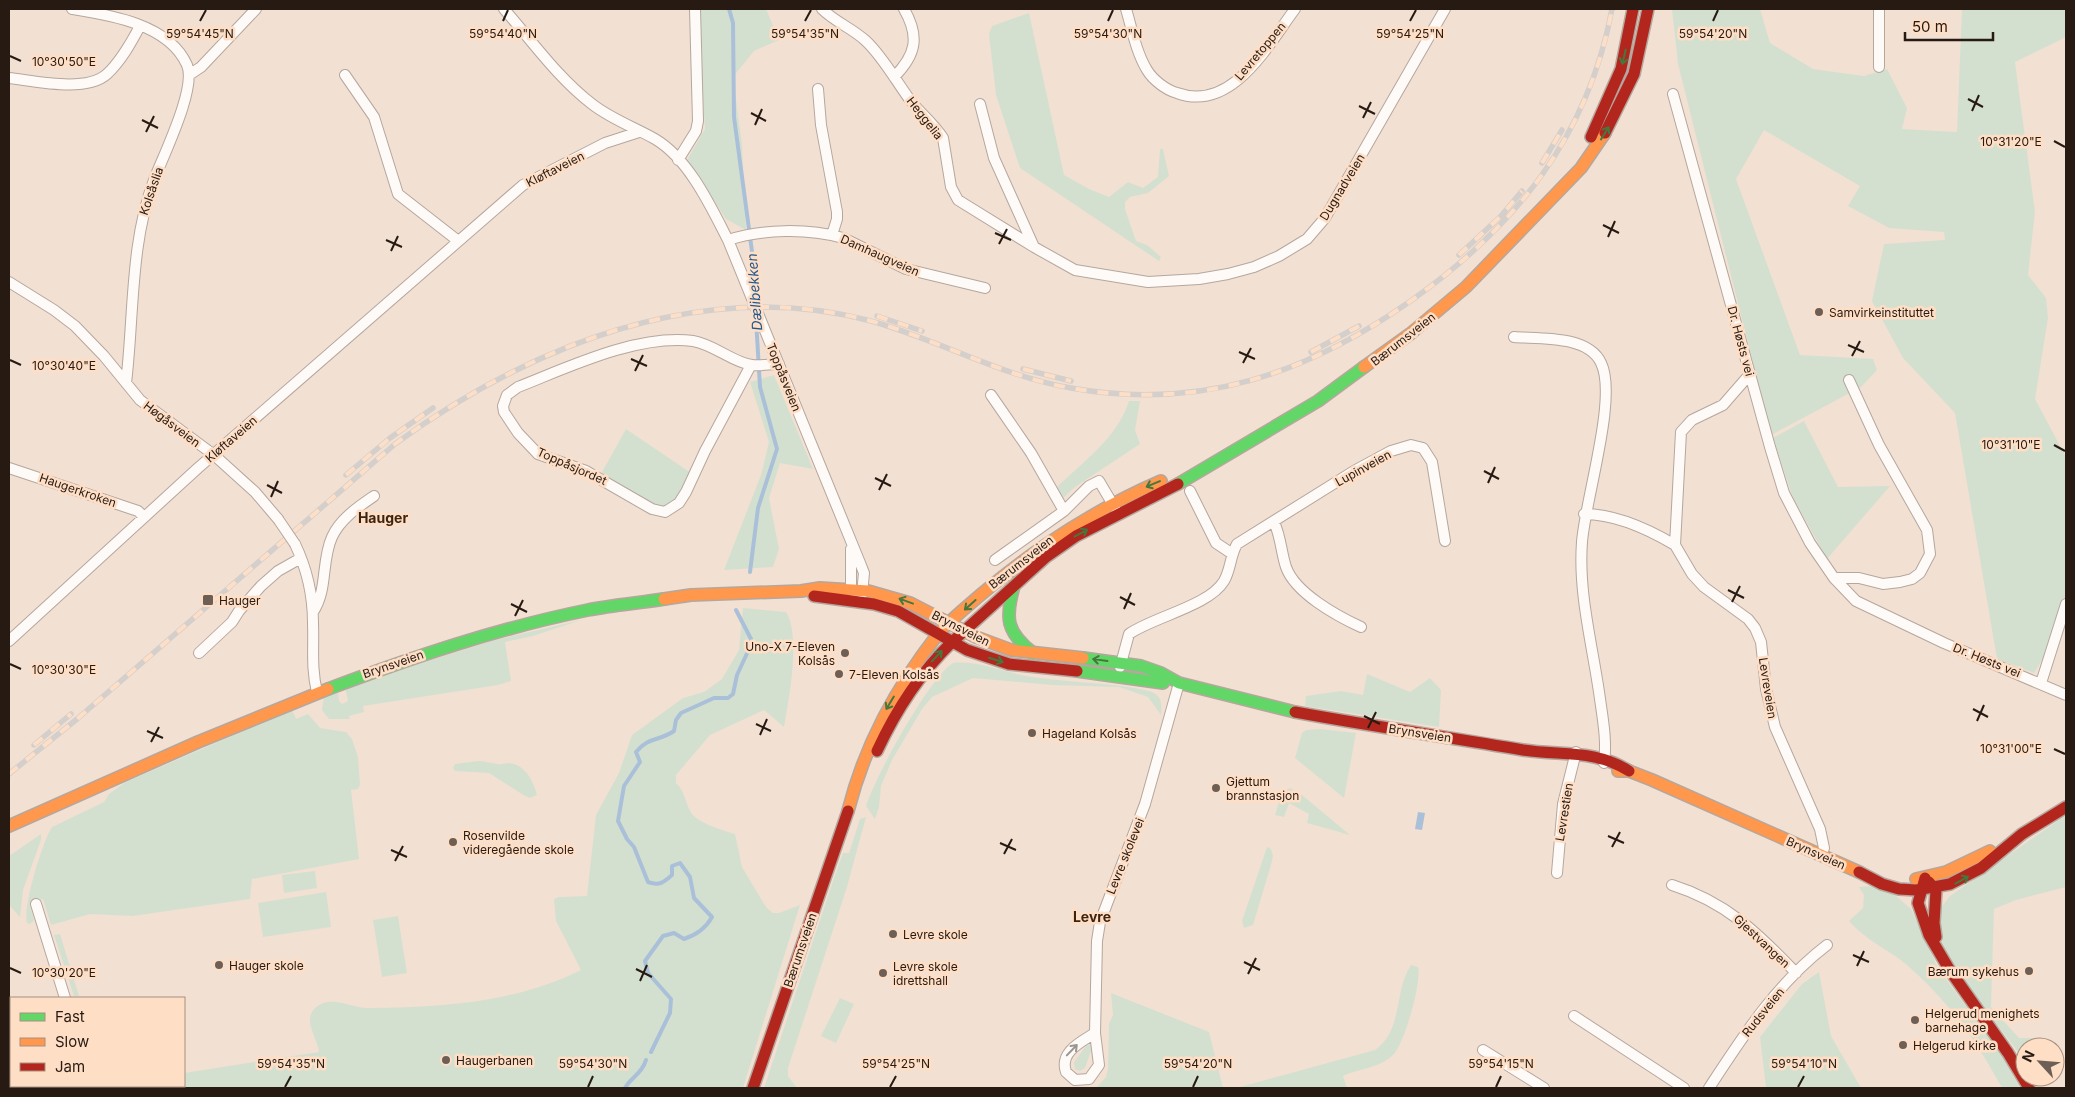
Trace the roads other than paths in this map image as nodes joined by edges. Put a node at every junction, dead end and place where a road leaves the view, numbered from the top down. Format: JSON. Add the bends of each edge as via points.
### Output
{"nodes":[{"id":1,"x":72,"y":9,"type":"edge"},
{"id":2,"x":256,"y":9,"type":"edge"},
{"id":3,"x":504,"y":9,"type":"edge"},
{"id":4,"x":695,"y":9,"type":"edge"},
{"id":5,"x":822,"y":9,"type":"edge"},
{"id":6,"x":904,"y":9,"type":"edge"},
{"id":7,"x":1126,"y":9,"type":"edge"},
{"id":8,"x":1295,"y":9,"type":"edge"},
{"id":9,"x":1445,"y":9,"type":"edge"},
{"id":10,"x":1633,"y":9,"type":"edge"},
{"id":11,"x":1648,"y":9,"type":"edge"},
{"id":12,"x":1879,"y":9,"type":"edge"},
{"id":13,"x":140,"y":26,"type":"junction"},
{"id":14,"x":1879,"y":67,"type":"dead end"},
{"id":15,"x":189,"y":75,"type":"junction"},
{"id":16,"x":346,"y":75,"type":"dead end"},
{"id":17,"x":894,"y":77,"type":"junction"},
{"id":18,"x":9,"y":78,"type":"edge"},
{"id":19,"x":818,"y":89,"type":"dead end"},
{"id":20,"x":1673,"y":94,"type":"dead end"},
{"id":21,"x":980,"y":104,"type":"dead end"},
{"id":22,"x":639,"y":132,"type":"junction"},
{"id":23,"x":678,"y":160,"type":"junction"},
{"id":24,"x":1564,"y":184,"type":"junction"},
{"id":25,"x":832,"y":235,"type":"junction"},
{"id":26,"x":458,"y":240,"type":"junction"},
{"id":27,"x":728,"y":240,"type":"junction"},
{"id":28,"x":1034,"y":247,"type":"junction"},
{"id":29,"x":9,"y":282,"type":"edge"},
{"id":30,"x":985,"y":288,"type":"dead end"},
{"id":31,"x":1514,"y":337,"type":"dead end"},
{"id":32,"x":779,"y":364,"type":"junction"},
{"id":33,"x":751,"y":365,"type":"junction"},
{"id":34,"x":1750,"y":374,"type":"junction"},
{"id":35,"x":1849,"y":380,"type":"dead end"},
{"id":36,"x":126,"y":383,"type":"junction"},
{"id":37,"x":992,"y":395,"type":"dead end"},
{"id":38,"x":214,"y":454,"type":"junction"},
{"id":39,"x":1215,"y":461,"type":"junction"},
{"id":40,"x":9,"y":468,"type":"edge"},
{"id":41,"x":1190,"y":491,"type":"dead end"},
{"id":42,"x":374,"y":496,"type":"dead end"},
{"id":43,"x":1113,"y":502,"type":"junction"},
{"id":44,"x":1064,"y":511,"type":"junction"},
{"id":45,"x":1118,"y":514,"type":"junction"},
{"id":46,"x":1584,"y":514,"type":"junction"},
{"id":47,"x":144,"y":517,"type":"junction"},
{"id":48,"x":1274,"y":522,"type":"junction"},
{"id":49,"x":850,"y":540,"type":"junction"},
{"id":50,"x":1445,"y":542,"type":"dead end"},
{"id":51,"x":1675,"y":545,"type":"junction"},
{"id":52,"x":1231,"y":554,"type":"junction"},
{"id":53,"x":301,"y":558,"type":"junction"},
{"id":54,"x":995,"y":560,"type":"dead end"},
{"id":55,"x":1834,"y":578,"type":"junction"},
{"id":56,"x":1014,"y":586,"type":"junction"},
{"id":57,"x":851,"y":589,"type":"junction"},
{"id":58,"x":864,"y":591,"type":"junction"},
{"id":59,"x":802,"y":592,"type":"junction"},
{"id":60,"x":858,"y":603,"type":"junction"},
{"id":61,"x":2066,"y":604,"type":"edge"},
{"id":62,"x":313,"y":612,"type":"junction"},
{"id":63,"x":950,"y":622,"type":"junction"},
{"id":64,"x":1361,"y":627,"type":"dead end"},
{"id":65,"x":963,"y":630,"type":"junction"},
{"id":66,"x":938,"y":634,"type":"junction"},
{"id":67,"x":9,"y":641,"type":"edge"},
{"id":68,"x":952,"y":642,"type":"junction"},
{"id":69,"x":199,"y":652,"type":"dead end"},
{"id":70,"x":1034,"y":653,"type":"junction"},
{"id":71,"x":1121,"y":663,"type":"junction"},
{"id":72,"x":1118,"y":676,"type":"junction"},
{"id":73,"x":1179,"y":683,"type":"junction"},
{"id":74,"x":2041,"y":683,"type":"junction"},
{"id":75,"x":316,"y":692,"type":"junction"},
{"id":76,"x":2066,"y":694,"type":"edge"},
{"id":77,"x":1575,"y":756,"type":"junction"},
{"id":78,"x":1604,"y":762,"type":"junction"},
{"id":79,"x":2066,"y":806,"type":"edge"},
{"id":80,"x":848,"y":811,"type":"junction"},
{"id":81,"x":9,"y":826,"type":"edge"},
{"id":82,"x":2009,"y":844,"type":"junction"},
{"id":83,"x":1821,"y":856,"type":"junction"},
{"id":84,"x":1557,"y":873,"type":"dead end"},
{"id":85,"x":1866,"y":875,"type":"junction"},
{"id":86,"x":1925,"y":878,"type":"junction"},
{"id":87,"x":1672,"y":885,"type":"dead end"},
{"id":88,"x":1936,"y":890,"type":"junction"},
{"id":89,"x":1919,"y":891,"type":"junction"},
{"id":90,"x":36,"y":904,"type":"dead end"},
{"id":91,"x":1828,"y":945,"type":"dead end"},
{"id":92,"x":1937,"y":949,"type":"junction"},
{"id":93,"x":1796,"y":973,"type":"junction"},
{"id":94,"x":65,"y":997,"type":"edge"},
{"id":95,"x":1574,"y":1016,"type":"dead end"},
{"id":96,"x":1095,"y":1033,"type":"junction"},
{"id":97,"x":1483,"y":1050,"type":"dead end"},
{"id":98,"x":753,"y":1088,"type":"edge"},
{"id":99,"x":1544,"y":1088,"type":"edge"},
{"id":100,"x":1684,"y":1088,"type":"edge"},
{"id":101,"x":1709,"y":1088,"type":"edge"},
{"id":102,"x":2029,"y":1088,"type":"edge"}],
"edges":[{"from":1,"to":13,"type":"street"},
{"from":2,"to":15,"type":"street","via":[[201,67]]},
{"from":3,"to":22,"type":"street","name":"Toppåsveien","via":[[577,91],[611,117]]},
{"from":4,"to":23,"type":"street","via":[[698,122]]},
{"from":5,"to":17,"type":"street","name":"Heggelia","via":[[831,18],[856,31]]},
{"from":6,"to":17,"type":"street","via":[[914,35],[914,48],[905,66]]},
{"from":7,"to":8,"type":"street","name":"Levretoppen","via":[[1148,72],[1174,92],[1195,96],[1212,94],[1242,76]]},
{"from":9,"to":28,"type":"street","name":"Dugnadveien","via":[[1325,218],[1307,239],[1279,256],[1228,274],[1148,282],[1075,270]]},
{"from":10,"to":24,"type":"main road","name":"Bærumsveien","one_way":true,"via":[[1621,69],[1612,92],[1594,132]]},
{"from":24,"to":11,"type":"main road","name":"Bærumsveien","one_way":true,"via":[[1591,154],[1623,100],[1639,57]]},
{"from":12,"to":14,"type":"street"},
{"from":13,"to":15,"type":"street","via":[[163,36],[172,44],[187,65]]},
{"from":13,"to":18,"type":"street","via":[[117,64],[98,81],[80,84]]},
{"from":15,"to":36,"type":"street","name":"Kolsåslia","via":[[183,105],[141,222]]},
{"from":16,"to":26,"type":"street","via":[[374,116],[398,194]]},
{"from":17,"to":28,"type":"street","name":"Heggelia","via":[[943,138],[950,187],[958,200]]},
{"from":19,"to":25,"type":"street","name":"Damhaugveien","via":[[821,126],[837,212]]},
{"from":20,"to":34,"type":"street","name":"Dr. Høsts vei"},
{"from":21,"to":28,"type":"street","via":[[994,158]]},
{"from":22,"to":23,"type":"street","name":"Toppåsveien","via":[[657,140]]},
{"from":22,"to":26,"type":"street","name":"Kløftaveien","via":[[605,144],[522,185]]},
{"from":23,"to":27,"type":"street","name":"Toppåsveien","via":[[705,194]]},
{"from":24,"to":39,"type":"main road","name":"Bærumsveien","via":[[1491,263],[1410,334],[1318,401]]},
{"from":25,"to":27,"type":"street","name":"Damhaugveien","via":[[762,233]]},
{"from":25,"to":30,"type":"street","name":"Damhaugveien","via":[[906,269]]},
{"from":26,"to":38,"type":"street","name":"Kløftaveien"},
{"from":27,"to":32,"type":"street","name":"Toppåsveien"},
{"from":29,"to":36,"type":"street","name":"Høgåsveien","via":[[75,326]]},
{"from":31,"to":46,"type":"street","via":[[1580,345],[1593,352],[1602,363],[1605,402]]},
{"from":32,"to":33,"type":"street","name":"Toppåsjordet"},
{"from":32,"to":49,"type":"street","name":"Toppåsveien"},
{"from":33,"to":33,"type":"street","name":"Toppåsjordet","via":[[703,343],[650,343],[609,353],[518,387],[507,395],[503,406],[507,417],[538,454],[586,471],[652,509],[665,512],[679,503],[686,492]]},
{"from":34,"to":51,"type":"street","via":[[1723,405],[1692,420],[1681,432]]},
{"from":34,"to":55,"type":"street","name":"Dr. Høsts vei","via":[[1784,493],[1810,543]]},
{"from":35,"to":55,"type":"street","via":[[1878,445],[1927,530],[1930,554],[1920,573],[1900,582],[1882,584],[1859,578]]},
{"from":36,"to":38,"type":"street","name":"Høgåsveien","via":[[144,403]]},
{"from":37,"to":44,"type":"street","via":[[1031,453]]},
{"from":38,"to":47,"type":"street","name":"Kløftaveien"},
{"from":38,"to":53,"type":"street","name":"Høgåsveien","bridge":true,"via":[[255,492],[278,519]]},
{"from":39,"to":43,"type":"main road","name":"Bærumsveien","one_way":true},
{"from":39,"to":45,"type":"main road","name":"Bærumsveien"},
{"from":40,"to":47,"type":"street","name":"Haugerkroken","via":[[131,508]]},
{"from":41,"to":52,"type":"street","via":[[1216,543]]},
{"from":42,"to":62,"type":"street","name":"Høgåsveien","via":[[351,514],[332,537],[321,601]]},
{"from":43,"to":44,"type":"street","name":"Bærumsveien","via":[[1099,481],[1089,486]]},
{"from":43,"to":45,"type":"street","name":"Bærumsveien"},
{"from":43,"to":63,"type":"main road","name":"Bærumsveien","one_way":true,"via":[[1081,518],[1034,551]]},
{"from":44,"to":54,"type":"street","name":"Bærumsveien"},
{"from":56,"to":45,"type":"main road","name":"Bærumsveien","one_way":true,"via":[[1061,546]]},
{"from":46,"to":51,"type":"street","via":[[1633,524]]},
{"from":46,"to":78,"type":"street","via":[[1584,595],[1603,725]]},
{"from":47,"to":67,"type":"street","name":"Kløftaveien"},
{"from":48,"to":50,"type":"street","name":"Lupinveien","via":[[1354,471],[1391,451],[1411,445],[1423,448],[1432,462]]},
{"from":48,"to":52,"type":"street","name":"Lupinveien","via":[[1237,544]]},
{"from":48,"to":64,"type":"street","via":[[1293,581],[1337,615]]},
{"from":49,"to":57,"type":"street","name":"Toppåsveien"},
{"from":49,"to":58,"type":"street","name":"Toppåsveien","via":[[864,573]]},
{"from":51,"to":83,"type":"street","name":"Levreveien","via":[[1704,587],[1748,619],[1755,628],[1761,642],[1773,718],[1820,830],[1824,848]]},
{"from":52,"to":71,"type":"street","via":[[1224,582],[1212,592],[1129,634]]},
{"from":53,"to":62,"type":"street","name":"Høgåsveien"},
{"from":53,"to":69,"type":"street","via":[[278,571],[261,586],[232,622]]},
{"from":55,"to":74,"type":"street","name":"Dr. Høsts vei","via":[[1856,601],[1879,614]]},
{"from":56,"to":65,"type":"main road","name":"Bærumsveien"},
{"from":56,"to":70,"type":"main road","via":[[1008,609],[1010,629]]},
{"from":57,"to":58,"type":"main road","name":"Brynsveien"},
{"from":57,"to":59,"type":"main road","name":"Brynsveien","via":[[818,588]]},
{"from":57,"to":60,"type":"street","name":"Toppåsveien"},
{"from":58,"to":60,"type":"street"},
{"from":63,"to":58,"type":"main road","name":"Brynsveien","one_way":true,"via":[[901,599]]},
{"from":59,"to":60,"type":"main road","name":"Brynsveien"},
{"from":59,"to":75,"type":"main road","name":"Brynsveien","via":[[735,592],[676,597],[592,611],[480,636]]},
{"from":60,"to":66,"type":"main road","name":"Brynsveien","via":[[898,611]]},
{"from":61,"to":74,"type":"street"},
{"from":62,"to":75,"type":"street","name":"Høgåsveien","via":[[312,669]]},
{"from":63,"to":65,"type":"main road","name":"Brynsveien"},
{"from":63,"to":66,"type":"main road","name":"Bærumsveien"},
{"from":65,"to":68,"type":"main road","name":"Bærumsveien"},
{"from":65,"to":70,"type":"main road","name":"Brynsveien","via":[[997,646]]},
{"from":66,"to":68,"type":"main road"},
{"from":66,"to":80,"type":"main road","name":"Bærumsveien","one_way":true,"via":[[882,716],[854,783]]},
{"from":68,"to":72,"type":"main road","name":"Brynsveien","one_way":true,"via":[[1010,664]]},
{"from":80,"to":68,"type":"main road","name":"Bærumsveien","one_way":true,"via":[[896,714],[932,660]]},
{"from":71,"to":70,"type":"main road","name":"Brynsveien","one_way":true},
{"from":71,"to":72,"type":"street"},
{"from":71,"to":73,"type":"main road","name":"Brynsveien","via":[[1170,676]]},
{"from":72,"to":73,"type":"main road","name":"Brynsveien"},
{"from":73,"to":77,"type":"main road","name":"Brynsveien","via":[[1299,714]]},
{"from":73,"to":96,"type":"street","name":"Levre skolevei","via":[[1146,804],[1100,922]]},
{"from":74,"to":76,"type":"street","name":"Dr. Høsts vei"},
{"from":75,"to":81,"type":"main road","name":"Brynsveien"},
{"from":77,"to":78,"type":"main road","name":"Brynsveien"},
{"from":77,"to":84,"type":"street","name":"Levrestien","via":[[1562,814]]},
{"from":78,"to":83,"type":"main road","name":"Brynsveien"},
{"from":79,"to":82,"type":"main road","name":"Brynsveien"},
{"from":80,"to":98,"type":"main road","name":"Bærumsveien"},
{"from":82,"to":86,"type":"main road","name":"Brynsveien"},
{"from":88,"to":82,"type":"main road","name":"Brynsveien","one_way":true,"via":[[1971,875]]},
{"from":83,"to":85,"type":"main road","name":"Brynsveien"},
{"from":85,"to":86,"type":"main road","name":"Brynsveien"},
{"from":85,"to":89,"type":"main road","name":"Brynsveien","via":[[1890,887]]},
{"from":86,"to":88,"type":"main road"},
{"from":86,"to":89,"type":"main road"},
{"from":87,"to":93,"type":"street","name":"Gjestvangen","via":[[1728,910]]},
{"from":88,"to":89,"type":"main road","name":"Brynsveien"},
{"from":88,"to":92,"type":"main road","via":[[1934,922]]},
{"from":89,"to":92,"type":"main road","via":[[1918,905],[1932,945]]},
{"from":90,"to":94,"type":"street"},
{"from":91,"to":93,"type":"street","name":"Rudsveien"},
{"from":92,"to":102,"type":"main road"},
{"from":93,"to":101,"type":"street","name":"Rudsveien","via":[[1746,1032]]},
{"from":95,"to":100,"type":"street"},
{"from":96,"to":96,"type":"street","name":"Levre skolevei","one_way":true,"via":[[1099,1065],[1089,1079],[1075,1080],[1066,1072],[1064,1060],[1068,1052]]},
{"from":97,"to":99,"type":"street"}]}
